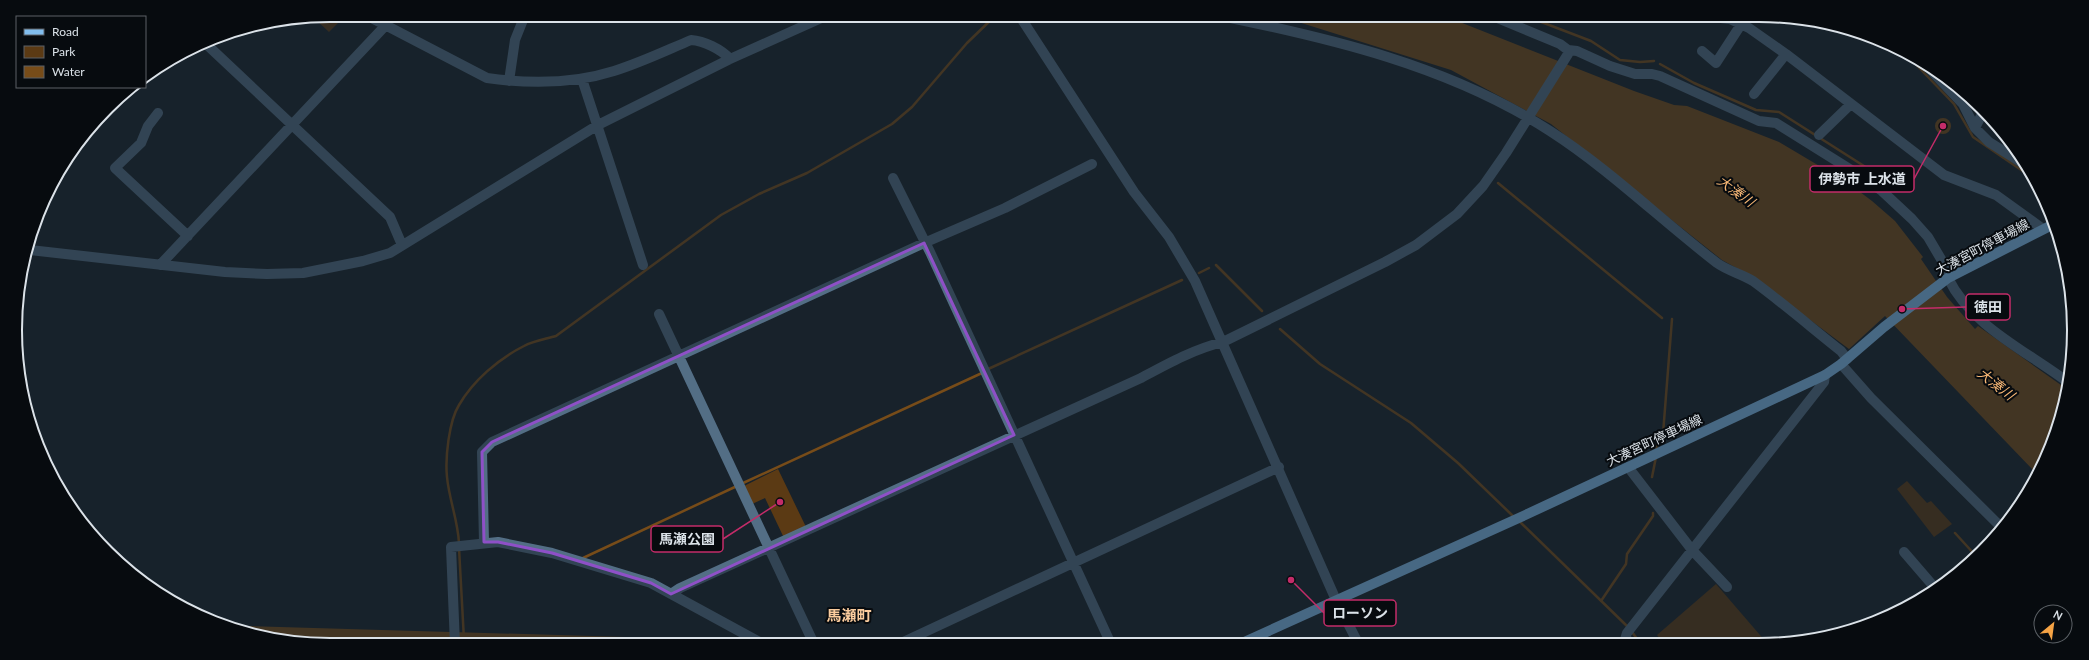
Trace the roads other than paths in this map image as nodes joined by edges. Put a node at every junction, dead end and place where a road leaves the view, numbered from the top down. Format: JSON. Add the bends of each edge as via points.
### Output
{"nodes":[{"id":1,"x":378,"y":22,"type":"edge"},
{"id":2,"x":522,"y":22,"type":"edge"},
{"id":3,"x":812,"y":22,"type":"edge"},
{"id":4,"x":1024,"y":22,"type":"edge"},
{"id":5,"x":1251,"y":22,"type":"edge"},
{"id":6,"x":1507,"y":22,"type":"edge"},
{"id":7,"x":1738,"y":22,"type":"edge"},
{"id":8,"x":1742,"y":23,"type":"junction"},
{"id":9,"x":385,"y":26,"type":"junction"},
{"id":10,"x":209,"y":47,"type":"edge"},
{"id":11,"x":1702,"y":51,"type":"dead end"},
{"id":12,"x":1566,"y":54,"type":"junction"},
{"id":13,"x":1786,"y":54,"type":"junction"},
{"id":14,"x":730,"y":59,"type":"junction"},
{"id":15,"x":582,"y":79,"type":"junction"},
{"id":16,"x":509,"y":81,"type":"junction"},
{"id":17,"x":1954,"y":92,"type":"edge"},
{"id":18,"x":1754,"y":94,"type":"dead end"},
{"id":19,"x":1851,"y":104,"type":"junction"},
{"id":20,"x":158,"y":113,"type":"dead end"},
{"id":21,"x":1981,"y":116,"type":"edge"},
{"id":22,"x":1528,"y":118,"type":"junction"},
{"id":23,"x":292,"y":124,"type":"junction"},
{"id":24,"x":598,"y":125,"type":"junction"},
{"id":25,"x":1975,"y":128,"type":"junction"},
{"id":26,"x":1819,"y":135,"type":"dead end"},
{"id":27,"x":2008,"y":150,"type":"edge"},
{"id":28,"x":1092,"y":164,"type":"dead end"},
{"id":29,"x":893,"y":178,"type":"dead end"},
{"id":30,"x":2049,"y":226,"type":"edge"},
{"id":31,"x":2043,"y":229,"type":"junction"},
{"id":32,"x":188,"y":236,"type":"junction"},
{"id":33,"x":924,"y":242,"type":"junction"},
{"id":34,"x":402,"y":245,"type":"junction"},
{"id":35,"x":32,"y":250,"type":"edge"},
{"id":36,"x":160,"y":265,"type":"junction"},
{"id":37,"x":643,"y":266,"type":"dead end"},
{"id":38,"x":1949,"y":278,"type":"junction"},
{"id":39,"x":659,"y":314,"type":"dead end"},
{"id":40,"x":1223,"y":342,"type":"junction"},
{"id":41,"x":679,"y":356,"type":"junction"},
{"id":42,"x":1844,"y":362,"type":"junction"},
{"id":43,"x":1825,"y":374,"type":"junction"},
{"id":44,"x":2063,"y":379,"type":"edge"},
{"id":45,"x":1014,"y":435,"type":"junction"},
{"id":46,"x":1628,"y":467,"type":"junction"},
{"id":47,"x":1279,"y":468,"type":"junction"},
{"id":48,"x":1998,"y":524,"type":"edge"},
{"id":49,"x":484,"y":542,"type":"junction"},
{"id":50,"x":769,"y":548,"type":"junction"},
{"id":51,"x":1692,"y":550,"type":"junction"},
{"id":52,"x":1904,"y":552,"type":"dead end"},
{"id":53,"x":1074,"y":563,"type":"junction"},
{"id":54,"x":1932,"y":585,"type":"edge"},
{"id":55,"x":1727,"y":587,"type":"dead end"},
{"id":56,"x":671,"y":594,"type":"junction"},
{"id":57,"x":1336,"y":600,"type":"junction"},
{"id":58,"x":1628,"y":634,"type":"edge"},
{"id":59,"x":454,"y":638,"type":"edge"},
{"id":60,"x":752,"y":638,"type":"edge"},
{"id":61,"x":811,"y":638,"type":"edge"},
{"id":62,"x":912,"y":638,"type":"edge"},
{"id":63,"x":1108,"y":638,"type":"edge"},
{"id":64,"x":1253,"y":638,"type":"edge"},
{"id":65,"x":1355,"y":638,"type":"edge"}],
"edges":[{"from":1,"to":9,"type":"street"},
{"from":2,"to":16,"type":"street","via":[[515,40]]},
{"from":3,"to":14,"type":"street"},
{"from":4,"to":40,"type":"street","via":[[1134,192],[1183,258]]},
{"from":5,"to":22,"type":"street","via":[[1292,30],[1376,54],[1474,89]]},
{"from":6,"to":12,"type":"street","via":[[1560,44]]},
{"from":7,"to":8,"type":"street"},
{"from":8,"to":11,"type":"street","via":[[1716,63]]},
{"from":8,"to":13,"type":"street"},
{"from":9,"to":16,"type":"street","via":[[487,78]]},
{"from":9,"to":23,"type":"street"},
{"from":10,"to":23,"type":"street"},
{"from":12,"to":22,"type":"street"},
{"from":12,"to":38,"type":"street","via":[[1577,51],[1634,74],[1660,76],[1759,121],[1776,123],[1882,191],[1928,237]]},
{"from":13,"to":18,"type":"street"},
{"from":13,"to":19,"type":"street"},
{"from":14,"to":15,"type":"street","via":[[699,41],[691,40],[615,71]]},
{"from":14,"to":24,"type":"street"},
{"from":15,"to":16,"type":"street","via":[[537,83]]},
{"from":15,"to":24,"type":"street"},
{"from":17,"to":25,"type":"street"},
{"from":19,"to":26,"type":"street"},
{"from":19,"to":31,"type":"street","via":[[1944,175],[1996,195]]},
{"from":20,"to":32,"type":"street","via":[[148,126],[141,143],[115,168]]},
{"from":21,"to":25,"type":"street"},
{"from":22,"to":40,"type":"street","via":[[1483,186],[1457,214],[1416,245]]},
{"from":22,"to":42,"type":"street","via":[[1578,150],[1719,265],[1751,280],[1841,351]]},
{"from":23,"to":32,"type":"street"},
{"from":23,"to":34,"type":"street","via":[[390,218]]},
{"from":24,"to":34,"type":"street"},
{"from":24,"to":37,"type":"street"},
{"from":25,"to":27,"type":"street","via":[[1989,142]]},
{"from":28,"to":33,"type":"street","via":[[1005,208]]},
{"from":29,"to":33,"type":"street"},
{"from":30,"to":31,"type":"main road","name":"大湊宮町停車場線"},
{"from":31,"to":38,"type":"main road","name":"大湊宮町停車場線"},
{"from":32,"to":36,"type":"street"},
{"from":33,"to":41,"type":"street"},
{"from":33,"to":45,"type":"street"},
{"from":34,"to":36,"type":"street","via":[[390,253],[362,261],[303,273],[225,272]]},
{"from":35,"to":36,"type":"street"},
{"from":38,"to":42,"type":"main road","name":"大湊宮町停車場線"},
{"from":38,"to":44,"type":"street","via":[[1957,294],[1976,317]]},
{"from":39,"to":41,"type":"street"},
{"from":40,"to":45,"type":"street","via":[[1209,345],[1174,360],[1141,378]]},
{"from":40,"to":47,"type":"street"},
{"from":41,"to":49,"type":"street","via":[[486,447],[482,452]]},
{"from":41,"to":50,"type":"street"},
{"from":42,"to":43,"type":"main road","name":"大湊宮町停車場線"},
{"from":42,"to":48,"type":"street","via":[[1871,398]]},
{"from":43,"to":46,"type":"main road","name":"大湊宮町停車場線"},
{"from":43,"to":51,"type":"street","via":[[1824,382]]},
{"from":45,"to":50,"type":"street"},
{"from":45,"to":53,"type":"street"},
{"from":46,"to":51,"type":"street"},
{"from":46,"to":57,"type":"main road","name":"大湊宮町停車場線"},
{"from":47,"to":53,"type":"street"},
{"from":47,"to":57,"type":"street"},
{"from":49,"to":56,"type":"street","via":[[498,542],[558,554],[651,582]]},
{"from":49,"to":59,"type":"street","via":[[451,547]]},
{"from":50,"to":56,"type":"street"},
{"from":50,"to":61,"type":"street"},
{"from":51,"to":55,"type":"street"},
{"from":51,"to":58,"type":"street"},
{"from":52,"to":54,"type":"street"},
{"from":53,"to":62,"type":"street"},
{"from":53,"to":63,"type":"street"},
{"from":56,"to":60,"type":"street"},
{"from":57,"to":64,"type":"main road","name":"大湊宮町停車場線"},
{"from":57,"to":65,"type":"street"}]}
